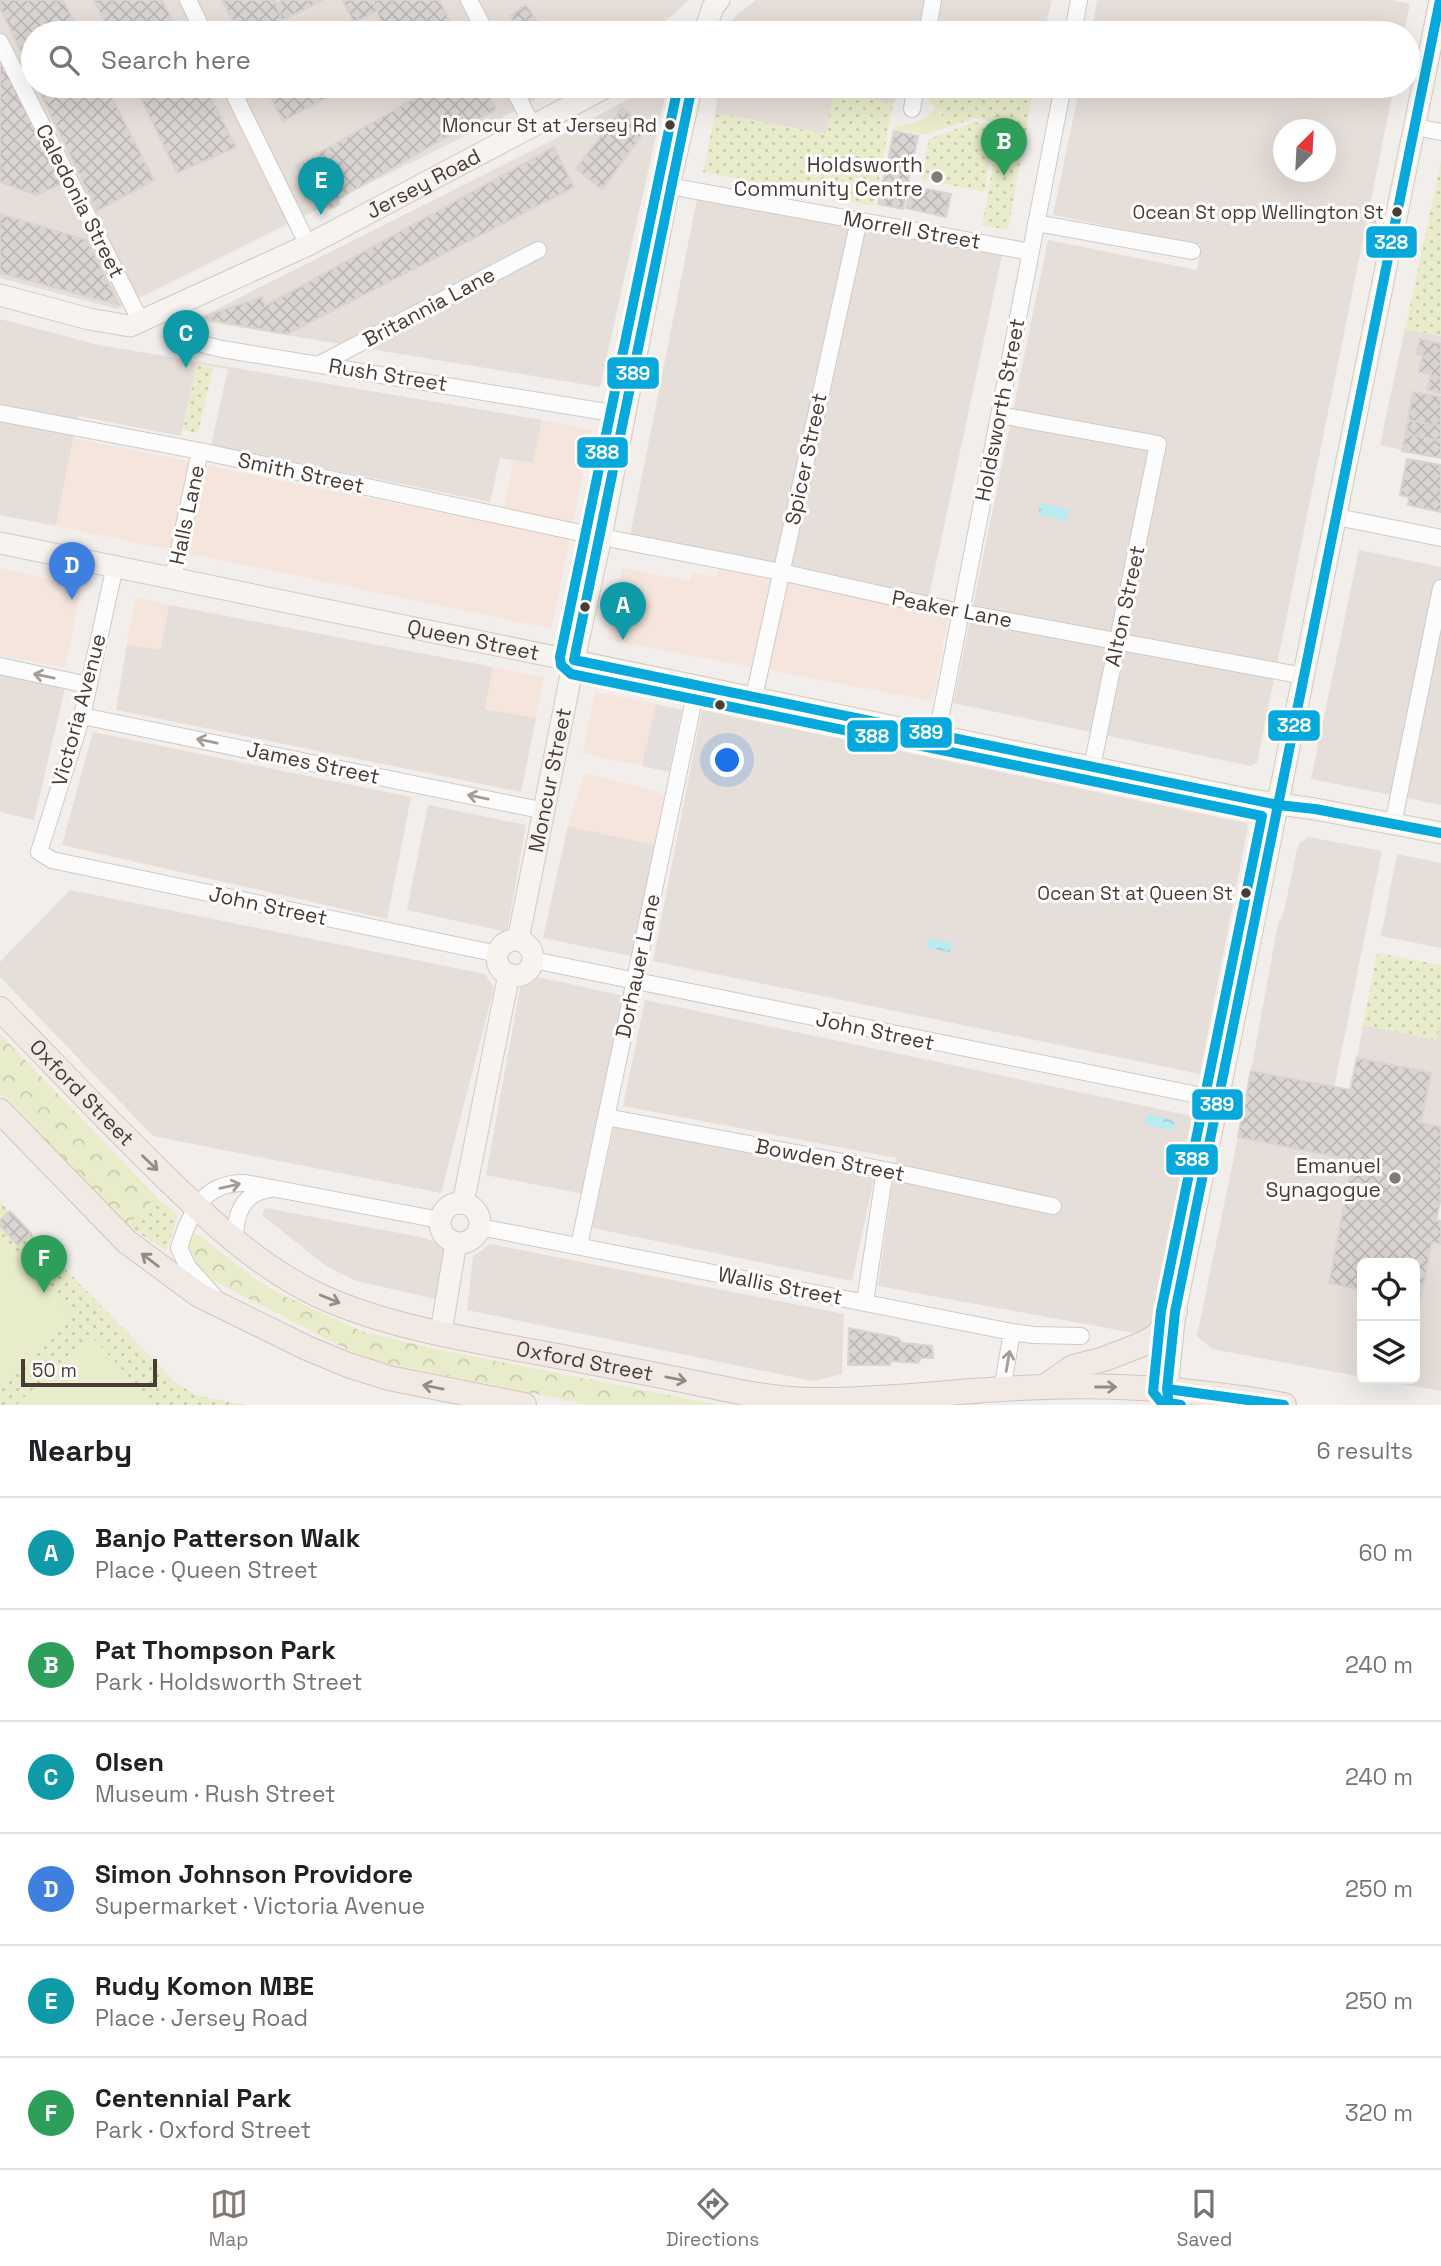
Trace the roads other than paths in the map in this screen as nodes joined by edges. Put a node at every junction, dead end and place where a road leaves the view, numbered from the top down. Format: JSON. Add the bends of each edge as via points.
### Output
{"nodes":[{"id":1,"x":188,"y":0,"type":"edge"},
{"id":2,"x":469,"y":0,"type":"edge"},
{"id":3,"x":719,"y":0,"type":"edge"},
{"id":4,"x":933,"y":0,"type":"edge"},
{"id":5,"x":1079,"y":0,"type":"edge"},
{"id":6,"x":1440,"y":0,"type":"edge"},
{"id":7,"x":198,"y":21,"type":"edge"},
{"id":8,"x":480,"y":21,"type":"edge"},
{"id":9,"x":708,"y":21,"type":"edge"},
{"id":10,"x":929,"y":21,"type":"edge"},
{"id":11,"x":1075,"y":21,"type":"edge"},
{"id":12,"x":0,"y":42,"type":"edge"},
{"id":13,"x":21,"y":84,"type":"edge"},
{"id":14,"x":28,"y":98,"type":"edge"},
{"id":15,"x":236,"y":98,"type":"edge"},
{"id":16,"x":518,"y":98,"type":"edge"},
{"id":17,"x":586,"y":98,"type":"edge"},
{"id":18,"x":689,"y":98,"type":"edge"},
{"id":19,"x":914,"y":98,"type":"edge"},
{"id":20,"x":1061,"y":98,"type":"edge"},
{"id":21,"x":912,"y":109,"type":"dead end"},
{"id":22,"x":533,"y":127,"type":"junction"},
{"id":23,"x":1415,"y":127,"type":"junction"},
{"id":24,"x":1441,"y":132,"type":"edge"},
{"id":25,"x":669,"y":186,"type":"junction"},
{"id":26,"x":859,"y":220,"type":"junction"},
{"id":27,"x":1037,"y":223,"type":"junction"},
{"id":28,"x":308,"y":245,"type":"junction"},
{"id":29,"x":538,"y":250,"type":"dead end"},
{"id":30,"x":1192,"y":251,"type":"dead end"},
{"id":31,"x":1031,"y":252,"type":"junction"},
{"id":32,"x":0,"y":295,"type":"edge"},
{"id":33,"x":169,"y":309,"type":"junction"},
{"id":34,"x":141,"y":321,"type":"junction"},
{"id":35,"x":320,"y":364,"type":"junction"},
{"id":36,"x":0,"y":413,"type":"edge"},
{"id":37,"x":624,"y":415,"type":"junction"},
{"id":38,"x":999,"y":415,"type":"junction"},
{"id":39,"x":200,"y":452,"type":"junction"},
{"id":40,"x":1337,"y":517,"type":"junction"},
{"id":41,"x":601,"y":537,"type":"junction"},
{"id":42,"x":1441,"y":538,"type":"edge"},
{"id":43,"x":0,"y":543,"type":"edge"},
{"id":44,"x":115,"y":566,"type":"junction"},
{"id":45,"x":781,"y":572,"type":"junction"},
{"id":46,"x":173,"y":578,"type":"junction"},
{"id":47,"x":1441,"y":588,"type":"edge"},
{"id":48,"x":960,"y":612,"type":"junction"},
{"id":49,"x":1118,"y":640,"type":"junction"},
{"id":50,"x":574,"y":660,"type":"junction"},
{"id":51,"x":0,"y":666,"type":"edge"},
{"id":52,"x":1304,"y":676,"type":"junction"},
{"id":53,"x":1424,"y":677,"type":"junction"},
{"id":54,"x":1441,"y":680,"type":"edge"},
{"id":55,"x":88,"y":685,"type":"junction"},
{"id":56,"x":697,"y":685,"type":"junction"},
{"id":57,"x":754,"y":697,"type":"junction"},
{"id":58,"x":82,"y":716,"type":"junction"},
{"id":59,"x":937,"y":735,"type":"junction"},
{"id":60,"x":1092,"y":767,"type":"junction"},
{"id":61,"x":1278,"y":805,"type":"junction"},
{"id":62,"x":545,"y":811,"type":"junction"},
{"id":63,"x":1393,"y":824,"type":"junction"},
{"id":64,"x":1441,"y":833,"type":"edge"},
{"id":65,"x":39,"y":852,"type":"joint"},
{"id":66,"x":517,"y":940,"type":"junction"},
{"id":67,"x":498,"y":954,"type":"junction"},
{"id":68,"x":533,"y":960,"type":"junction"},
{"id":69,"x":509,"y":974,"type":"junction"},
{"id":70,"x":635,"y":982,"type":"junction"},
{"id":71,"x":0,"y":1009,"type":"edge"},
{"id":72,"x":1217,"y":1099,"type":"junction"},
{"id":73,"x":0,"y":1111,"type":"edge"},
{"id":74,"x":606,"y":1117,"type":"junction"},
{"id":75,"x":885,"y":1170,"type":"junction"},
{"id":76,"x":270,"y":1189,"type":"junction"},
{"id":77,"x":463,"y":1203,"type":"junction"},
{"id":78,"x":1053,"y":1206,"type":"dead end"},
{"id":79,"x":195,"y":1207,"type":"junction"},
{"id":80,"x":440,"y":1220,"type":"junction"},
{"id":81,"x":480,"y":1227,"type":"junction"},
{"id":82,"x":235,"y":1240,"type":"junction"},
{"id":83,"x":456,"y":1243,"type":"junction"},
{"id":84,"x":579,"y":1246,"type":"junction"},
{"id":85,"x":865,"y":1302,"type":"junction"},
{"id":86,"x":228,"y":1310,"type":"junction"},
{"id":87,"x":1175,"y":1312,"type":"junction"},
{"id":88,"x":440,"y":1332,"type":"junction"},
{"id":89,"x":1012,"y":1332,"type":"junction"},
{"id":90,"x":1081,"y":1336,"type":"dead end"},
{"id":91,"x":1044,"y":1387,"type":"junction"},
{"id":92,"x":1002,"y":1390,"type":"junction"},
{"id":93,"x":1168,"y":1397,"type":"edge"},
{"id":94,"x":524,"y":1405,"type":"edge"},
{"id":95,"x":1284,"y":1405,"type":"edge"}],
"edges":[{"from":1,"to":7,"type":"street"},
{"from":2,"to":8,"type":"street"},
{"from":3,"to":9,"type":"street"},
{"from":4,"to":10,"type":"street"},
{"from":5,"to":11,"type":"street"},
{"from":6,"to":23,"type":"street"},
{"from":12,"to":13,"type":"street","name":"Caledonia Street"},
{"from":14,"to":34,"type":"street","name":"Caledonia Street"},
{"from":15,"to":28,"type":"street"},
{"from":16,"to":22,"type":"street"},
{"from":17,"to":22,"type":"street","name":"Jersey Road"},
{"from":18,"to":25,"type":"street","name":"Moncur Street"},
{"from":19,"to":21,"type":"street"},
{"from":20,"to":27,"type":"street","name":"Holdsworth Street"},
{"from":22,"to":28,"type":"street","name":"Jersey Road"},
{"from":23,"to":24,"type":"street"},
{"from":23,"to":40,"type":"street"},
{"from":25,"to":26,"type":"street","name":"Morrell Street"},
{"from":25,"to":37,"type":"street","name":"Moncur Street"},
{"from":26,"to":31,"type":"street","name":"Morrell Street"},
{"from":26,"to":45,"type":"street","name":"Spicer Street"},
{"from":27,"to":30,"type":"street"},
{"from":27,"to":31,"type":"street","name":"Holdsworth Street"},
{"from":28,"to":33,"type":"street","name":"Jersey Road"},
{"from":29,"to":35,"type":"street","name":"Britannia Lane"},
{"from":31,"to":38,"type":"street","name":"Holdsworth Street"},
{"from":32,"to":34,"type":"street","name":"Jersey Road","via":[[122,326]]},
{"from":33,"to":34,"type":"street","name":"Jersey Road"},
{"from":33,"to":35,"type":"street","name":"Rush Street","via":[[188,338],[199,344]]},
{"from":35,"to":37,"type":"street","name":"Rush Street"},
{"from":36,"to":39,"type":"street","name":"Smith Street"},
{"from":37,"to":41,"type":"street","name":"Moncur Street"},
{"from":38,"to":48,"type":"street","name":"Holdsworth Street"},
{"from":38,"to":49,"type":"street","name":"Alton Street","via":[[1158,444]]},
{"from":39,"to":41,"type":"street","name":"Smith Street"},
{"from":39,"to":46,"type":"street","name":"Halls Lane"},
{"from":40,"to":42,"type":"street"},
{"from":40,"to":52,"type":"street"},
{"from":41,"to":45,"type":"street","name":"Peaker Lane"},
{"from":41,"to":50,"type":"street","name":"Moncur Street"},
{"from":43,"to":44,"type":"street","name":"Queen Street"},
{"from":44,"to":46,"type":"street","name":"Queen Street"},
{"from":44,"to":55,"type":"street","name":"Victoria Avenue"},
{"from":45,"to":48,"type":"street","name":"Peaker Lane"},
{"from":45,"to":57,"type":"street","name":"Spicer Street"},
{"from":46,"to":50,"type":"street","name":"Queen Street"},
{"from":47,"to":53,"type":"street"},
{"from":48,"to":49,"type":"street","name":"Peaker Lane"},
{"from":48,"to":59,"type":"street","name":"Holdsworth Street"},
{"from":49,"to":52,"type":"street","name":"Peaker Lane"},
{"from":49,"to":60,"type":"street","name":"Alton Street"},
{"from":50,"to":56,"type":"street","name":"Queen Street"},
{"from":50,"to":62,"type":"street","name":"Moncur Street"},
{"from":55,"to":51,"type":"street","one_way":true},
{"from":52,"to":61,"type":"street"},
{"from":53,"to":54,"type":"street"},
{"from":53,"to":63,"type":"street"},
{"from":55,"to":58,"type":"street","name":"Victoria Avenue"},
{"from":56,"to":57,"type":"street","name":"Queen Street"},
{"from":56,"to":70,"type":"street","name":"Dorhauer Lane"},
{"from":57,"to":59,"type":"street","name":"Queen Street"},
{"from":62,"to":58,"type":"street","name":"James Street","one_way":true},
{"from":58,"to":65,"type":"street","name":"Victoria Avenue"},
{"from":59,"to":60,"type":"street","name":"Queen Street"},
{"from":60,"to":61,"type":"street","name":"Queen Street"},
{"from":61,"to":63,"type":"street","name":"Queen Street"},
{"from":61,"to":72,"type":"street"},
{"from":62,"to":66,"type":"street","name":"Moncur Street"},
{"from":63,"to":64,"type":"street","name":"Queen Street"},
{"from":65,"to":67,"type":"street","name":"John Street","via":[[52,860]]},
{"from":66,"to":67,"type":"street","via":[[504,944]]},
{"from":66,"to":68,"type":"street","via":[[529,947]]},
{"from":67,"to":69,"type":"street","via":[[500,965]]},
{"from":68,"to":69,"type":"street","via":[[522,974]]},
{"from":68,"to":70,"type":"street","name":"John Street"},
{"from":69,"to":77,"type":"street"},
{"from":70,"to":72,"type":"street","name":"John Street"},
{"from":70,"to":74,"type":"street","name":"Dorhauer Lane"},
{"from":71,"to":79,"type":"main road","name":"Oxford Street","one_way":true},
{"from":72,"to":87,"type":"street"},
{"from":86,"to":73,"type":"main road","one_way":true,"via":[[174,1278],[127,1242]]},
{"from":74,"to":75,"type":"street","name":"Bowden Street"},
{"from":74,"to":84,"type":"street","name":"Dorhauer Lane"},
{"from":75,"to":78,"type":"street","name":"Bowden Street"},
{"from":75,"to":85,"type":"street"},
{"from":79,"to":76,"type":"street","one_way":true,"via":[[210,1193],[233,1183]]},
{"from":76,"to":80,"type":"street"},
{"from":76,"to":82,"type":"street","via":[[245,1201]]},
{"from":77,"to":80,"type":"street","via":[[446,1208]]},
{"from":77,"to":81,"type":"street","via":[[475,1209]]},
{"from":79,"to":82,"type":"main road","name":"Oxford Street"},
{"from":79,"to":86,"type":"street","via":[[179,1248],[181,1255]]},
{"from":80,"to":83,"type":"street","via":[[442,1232]]},
{"from":81,"to":83,"type":"street","via":[[474,1238]]},
{"from":81,"to":84,"type":"street","name":"Wallis Street"},
{"from":82,"to":88,"type":"main road","name":"Oxford Street","one_way":true,"via":[[321,1296]]},
{"from":83,"to":88,"type":"street"},
{"from":84,"to":85,"type":"street","name":"Wallis Street"},
{"from":85,"to":89,"type":"street","name":"Wallis Street"},
{"from":94,"to":86,"type":"main road","one_way":true,"via":[[389,1378],[307,1349]]},
{"from":87,"to":91,"type":"main road","via":[[1158,1335],[1143,1344],[1073,1367]]},
{"from":87,"to":93,"type":"street"},
{"from":88,"to":92,"type":"main road","name":"Oxford Street","one_way":true,"via":[[774,1397],[815,1400]]},
{"from":89,"to":90,"type":"street","name":"Wallis Street"},
{"from":92,"to":89,"type":"street","one_way":true},
{"from":91,"to":92,"type":"main road","name":"Oxford Street"},
{"from":91,"to":93,"type":"main road","name":"Oxford Street","one_way":true},
{"from":93,"to":95,"type":"main road","name":"Oxford Street"}]}
